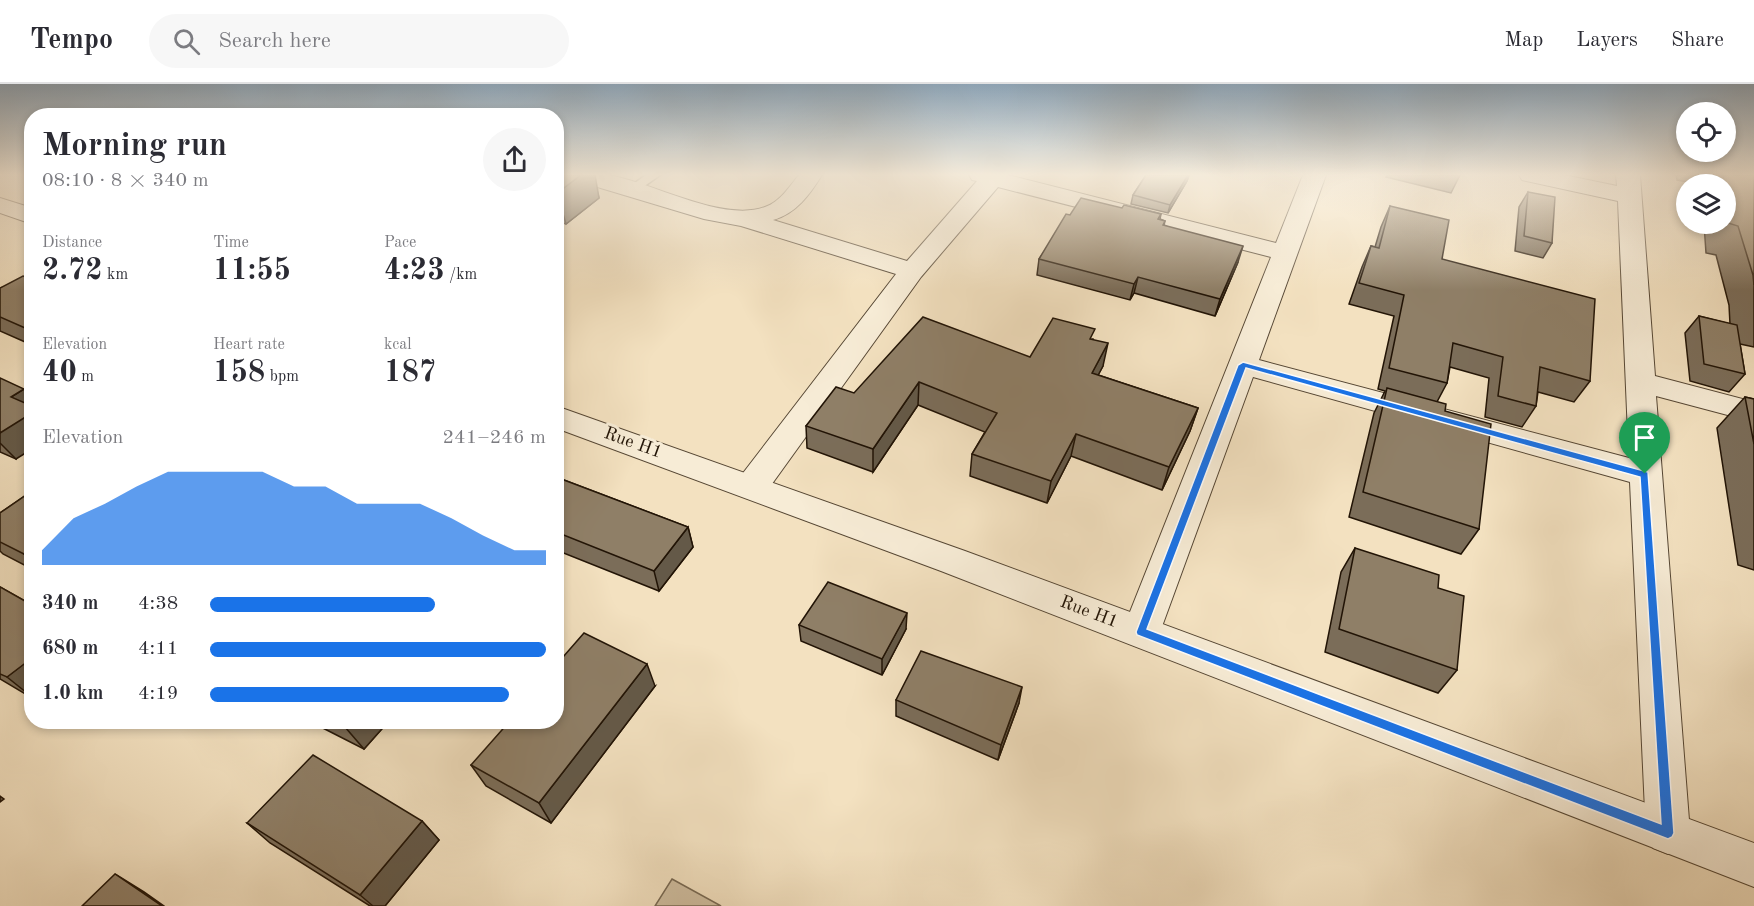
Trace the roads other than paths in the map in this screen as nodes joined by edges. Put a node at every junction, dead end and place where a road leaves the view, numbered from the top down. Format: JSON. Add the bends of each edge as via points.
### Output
{"nodes":[{"id":1,"x":711,"y":213,"type":"edge"},
{"id":2,"x":769,"y":213,"type":"edge"},
{"id":3,"x":959,"y":213,"type":"edge"},
{"id":4,"x":1133,"y":213,"type":"edge"},
{"id":5,"x":1300,"y":213,"type":"edge"},
{"id":6,"x":1630,"y":213,"type":"edge"},
{"id":7,"x":745,"y":219,"type":"junction"},
{"id":8,"x":1285,"y":253,"type":"junction"},
{"id":9,"x":912,"y":271,"type":"junction"},
{"id":10,"x":1243,"y":365,"type":"junction"},
{"id":11,"x":1639,"y":382,"type":"junction"},
{"id":12,"x":1754,"y":412,"type":"edge"},
{"id":13,"x":564,"y":419,"type":"edge"},
{"id":14,"x":1645,"y":474,"type":"junction"},
{"id":15,"x":752,"y":486,"type":"junction"},
{"id":16,"x":1141,"y":632,"type":"junction"},
{"id":17,"x":1668,"y":833,"type":"junction"},
{"id":18,"x":1754,"y":865,"type":"edge"}],
"edges":[{"from":1,"to":7,"type":"street"},
{"from":2,"to":7,"type":"street"},
{"from":3,"to":9,"type":"street"},
{"from":4,"to":8,"type":"street"},
{"from":5,"to":8,"type":"street"},
{"from":6,"to":11,"type":"street"},
{"from":7,"to":9,"type":"street"},
{"from":8,"to":10,"type":"street"},
{"from":9,"to":15,"type":"street"},
{"from":10,"to":14,"type":"street"},
{"from":10,"to":16,"type":"street"},
{"from":11,"to":12,"type":"street"},
{"from":11,"to":14,"type":"street"},
{"from":13,"to":15,"type":"street","name":"Rue H1"},
{"from":14,"to":17,"type":"street"},
{"from":15,"to":16,"type":"street","name":"Rue H1"},
{"from":16,"to":17,"type":"street","name":"Rue H1"},
{"from":17,"to":18,"type":"street","name":"Rue H1"}]}
